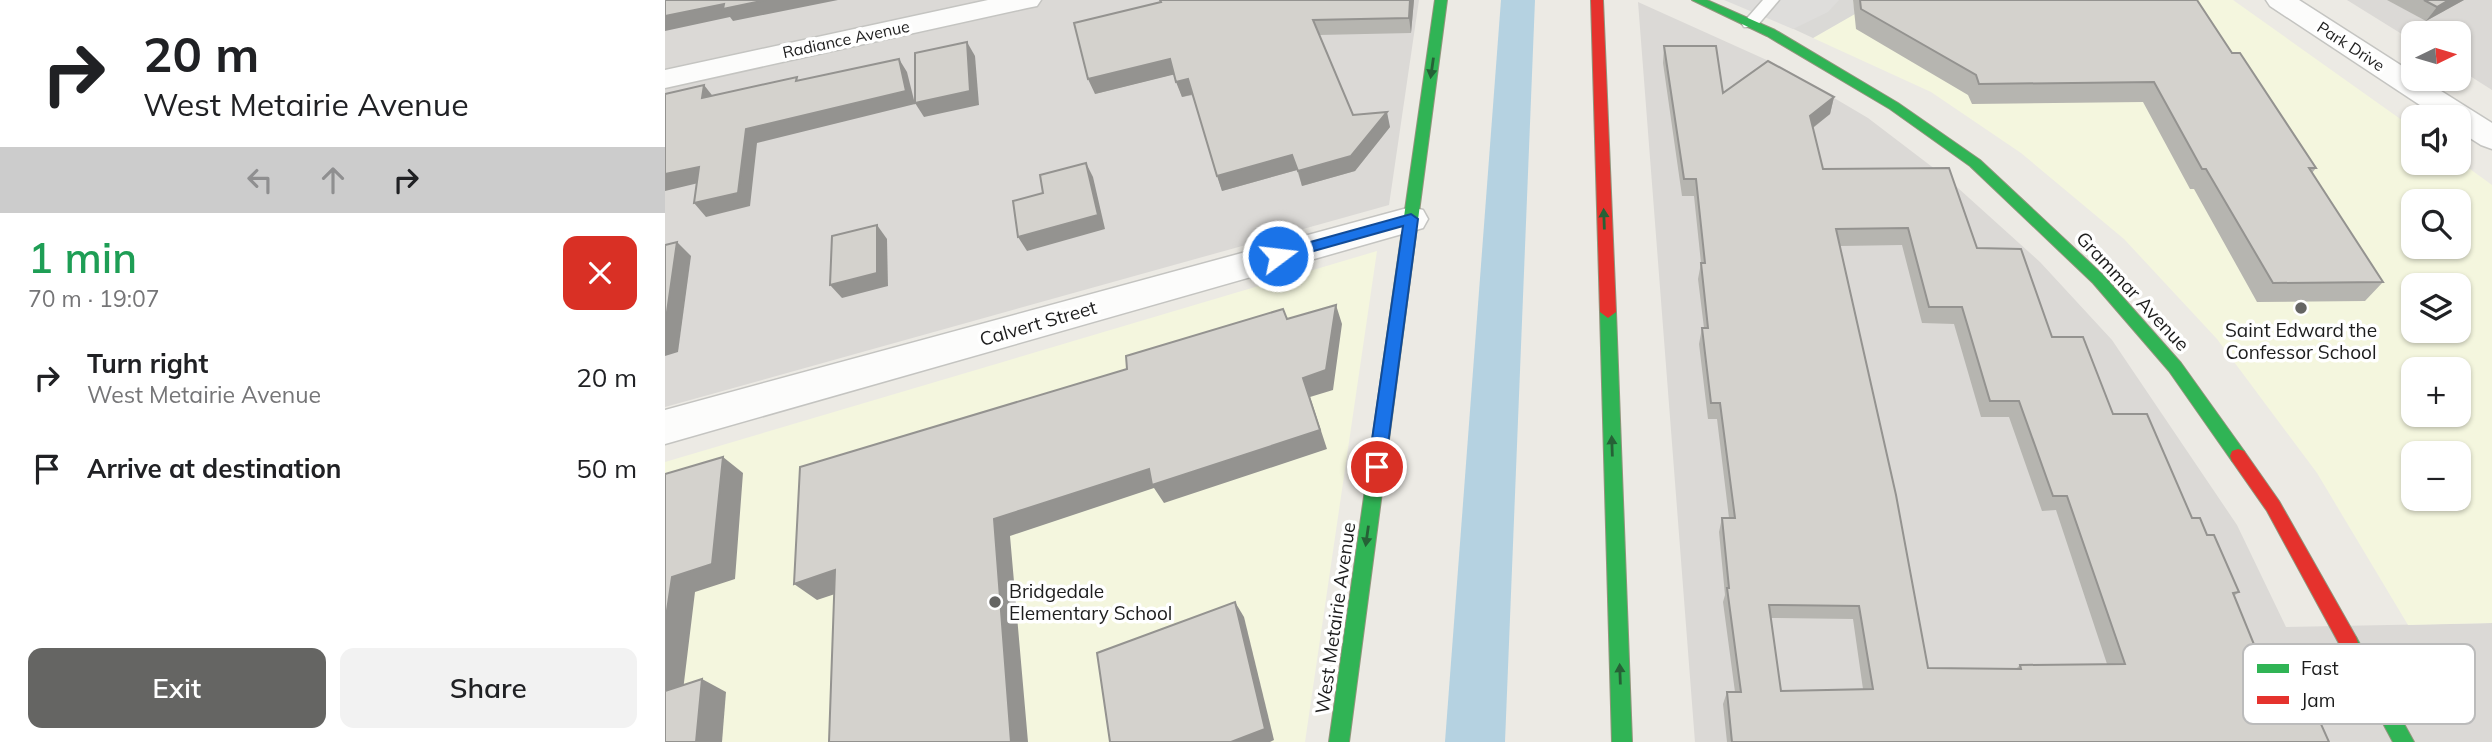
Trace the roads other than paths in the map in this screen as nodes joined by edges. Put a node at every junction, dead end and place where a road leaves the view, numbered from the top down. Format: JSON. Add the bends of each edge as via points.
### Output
{"nodes":[{"id":1,"x":1027,"y":0,"type":"edge"},
{"id":2,"x":1441,"y":0,"type":"edge"},
{"id":3,"x":1597,"y":0,"type":"edge"},
{"id":4,"x":1698,"y":0,"type":"edge"},
{"id":5,"x":1770,"y":0,"type":"edge"},
{"id":6,"x":2280,"y":0,"type":"edge"},
{"id":7,"x":1750,"y":24,"type":"junction"},
{"id":8,"x":665,"y":79,"type":"edge"},
{"id":9,"x":2492,"y":138,"type":"edge"},
{"id":10,"x":1411,"y":219,"type":"junction"},
{"id":11,"x":665,"y":427,"type":"edge"},
{"id":12,"x":2350,"y":644,"type":"edge"},
{"id":13,"x":2394,"y":724,"type":"edge"},
{"id":14,"x":1339,"y":742,"type":"edge"},
{"id":15,"x":1622,"y":742,"type":"edge"},
{"id":16,"x":2404,"y":742,"type":"edge"}],
"edges":[{"from":1,"to":8,"type":"street","name":"Radiance Avenue"},
{"from":2,"to":10,"type":"main road","name":"West Metairie Avenue","one_way":true},
{"from":15,"to":3,"type":"main road","one_way":true},
{"from":4,"to":7,"type":"main road","name":"Grammar Avenue"},
{"from":5,"to":7,"type":"lane"},
{"from":6,"to":9,"type":"street","name":"Park Drive"},
{"from":7,"to":12,"type":"main road","name":"Grammar Avenue","via":[[1894,106],[1975,163],[2098,279],[2175,367],[2273,506]]},
{"from":10,"to":11,"type":"street","name":"Calvert Street"},
{"from":10,"to":14,"type":"main road","name":"West Metairie Avenue","one_way":true},
{"from":13,"to":16,"type":"main road","name":"Grammar Avenue"}]}
